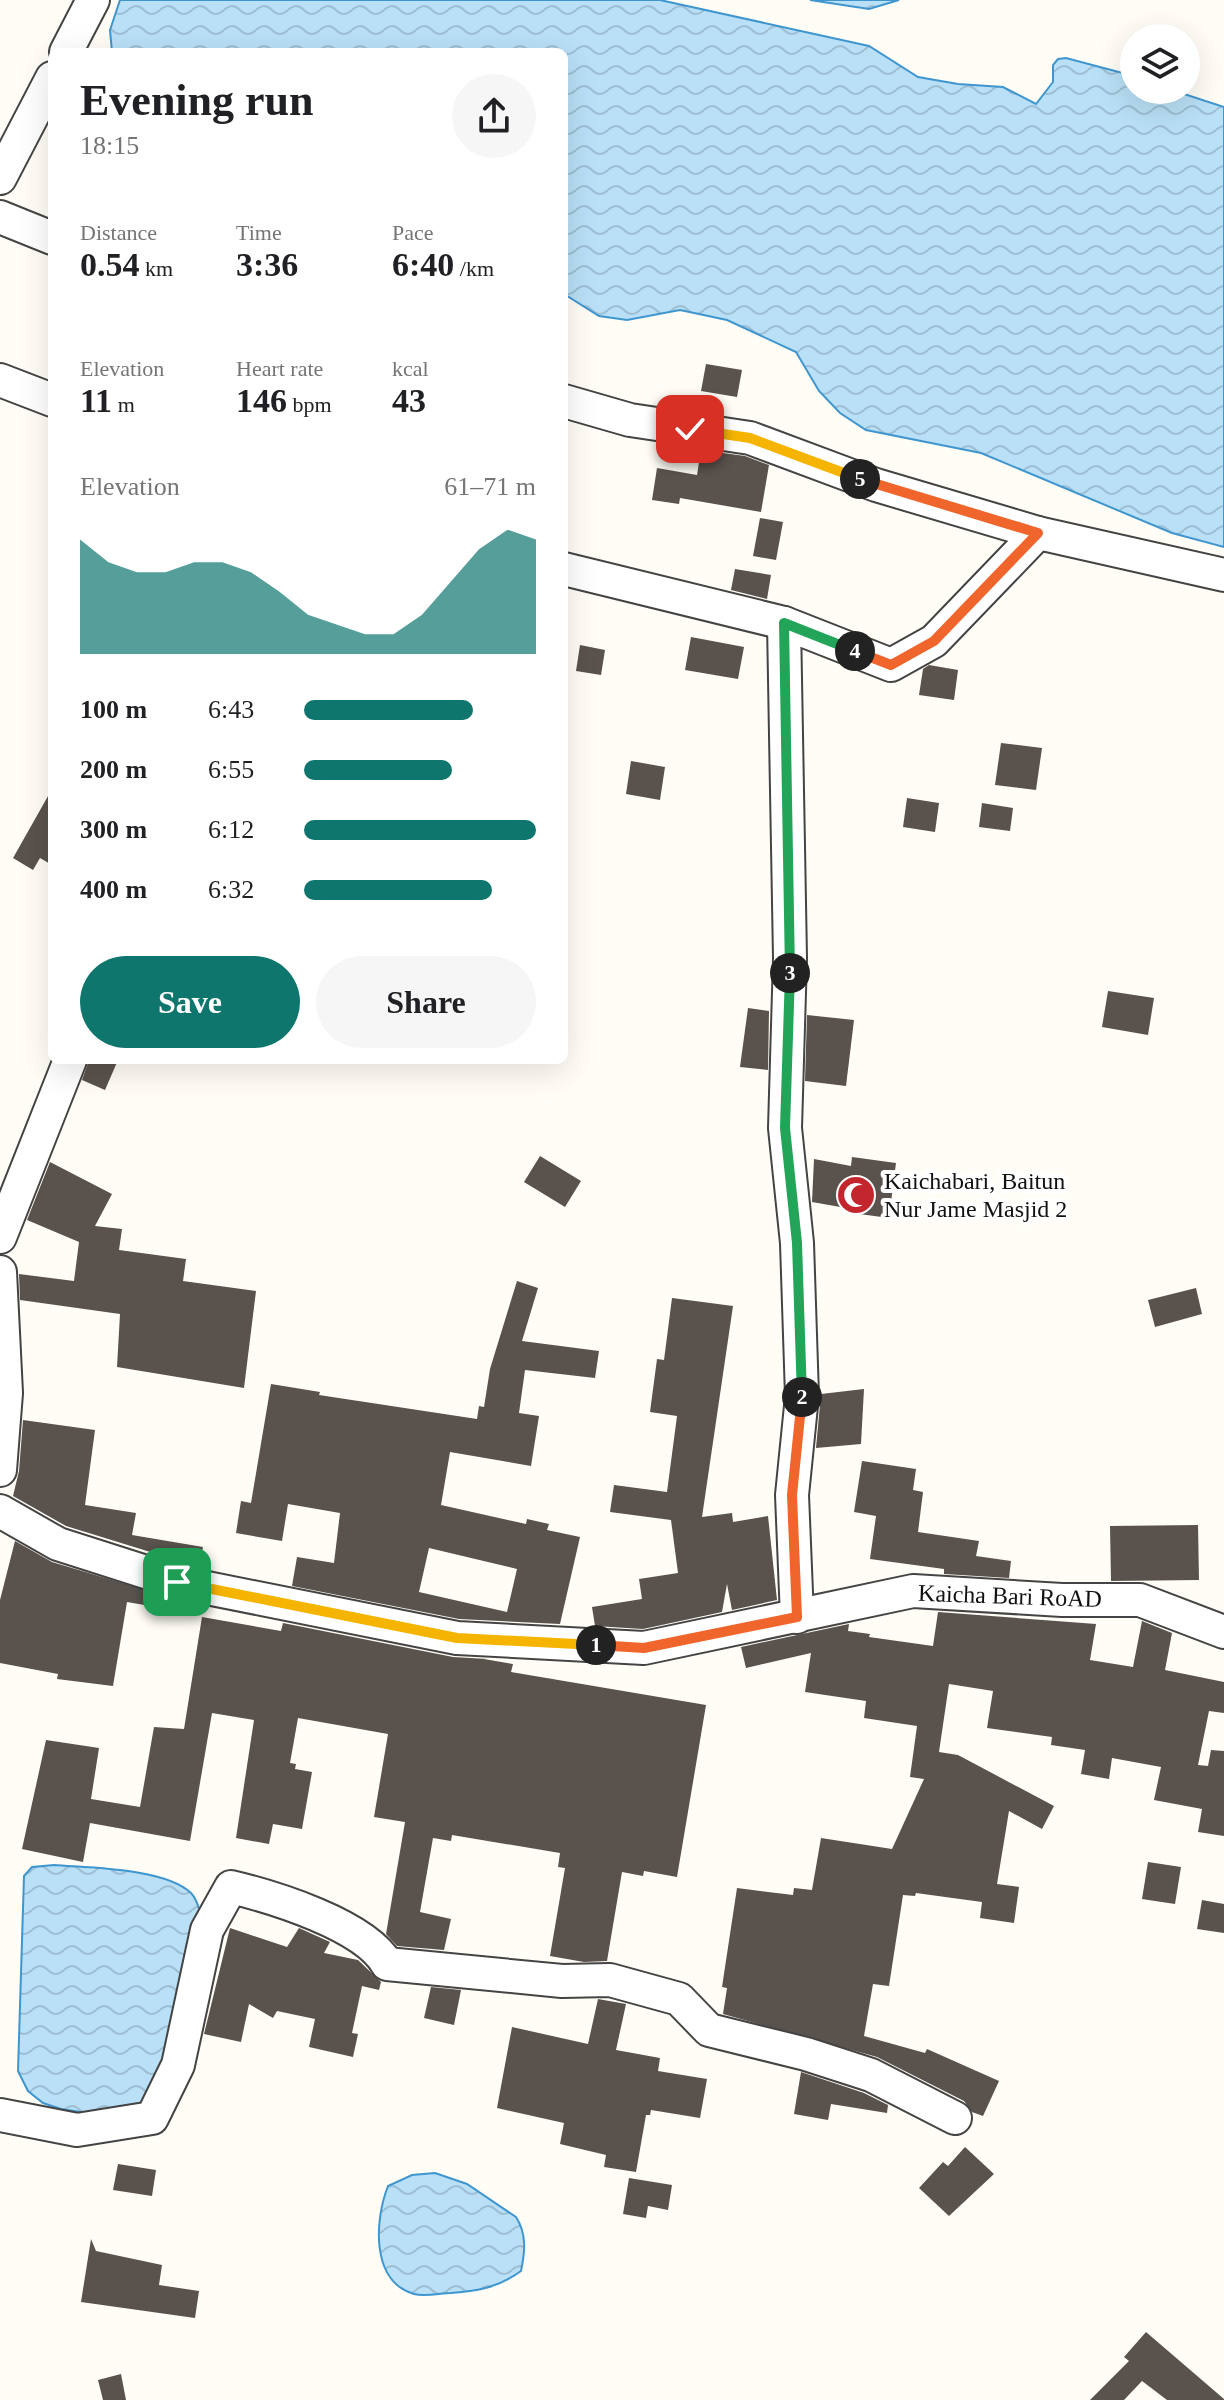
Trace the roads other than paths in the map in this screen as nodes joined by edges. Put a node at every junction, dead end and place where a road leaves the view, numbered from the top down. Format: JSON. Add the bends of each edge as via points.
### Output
{"nodes":[{"id":1,"x":93,"y":0,"type":"edge"},
{"id":2,"x":68,"y":48,"type":"edge"},
{"id":3,"x":48,"y":86,"type":"edge"},
{"id":4,"x":0,"y":178,"type":"edge"},
{"id":5,"x":0,"y":217,"type":"edge"},
{"id":6,"x":48,"y":236,"type":"edge"},
{"id":7,"x":0,"y":380,"type":"edge"},
{"id":8,"x":48,"y":398,"type":"edge"},
{"id":9,"x":568,"y":402,"type":"edge"},
{"id":10,"x":1038,"y":533,"type":"junction"},
{"id":11,"x":568,"y":570,"type":"edge"},
{"id":12,"x":1224,"y":575,"type":"edge"},
{"id":13,"x":784,"y":623,"type":"junction"},
{"id":14,"x":68,"y":1064,"type":"edge"},
{"id":15,"x":0,"y":1237,"type":"edge"},
{"id":16,"x":0,"y":1272,"type":"edge"},
{"id":17,"x":0,"y":1470,"type":"edge"},
{"id":18,"x":0,"y":1511,"type":"edge"},
{"id":19,"x":797,"y":1617,"type":"junction"},
{"id":20,"x":1224,"y":1632,"type":"edge"},
{"id":21,"x":0,"y":2115,"type":"edge"},
{"id":22,"x":955,"y":2118,"type":"dead end"}],
"edges":[{"from":1,"to":2,"type":"street"},
{"from":3,"to":4,"type":"street"},
{"from":5,"to":6,"type":"street"},
{"from":7,"to":8,"type":"street"},
{"from":9,"to":10,"type":"street","via":[[630,420],[750,438],[876,485]]},
{"from":10,"to":12,"type":"street"},
{"from":10,"to":13,"type":"street","via":[[934,641],[891,665]]},
{"from":11,"to":13,"type":"street"},
{"from":13,"to":19,"type":"street","via":[[790,958],[785,1128],[797,1243],[802,1396],[792,1495]]},
{"from":14,"to":15,"type":"street"},
{"from":16,"to":17,"type":"street","via":[[6,1393]]},
{"from":18,"to":19,"type":"street","name":"Kaicha Bari RoAD","via":[[58,1544],[177,1582],[457,1638],[644,1648]]},
{"from":19,"to":20,"type":"street","name":"Kaicha Bari RoAD","via":[[913,1591],[1140,1600]]},
{"from":21,"to":22,"type":"street","via":[[77,2130],[152,2118],[178,2065],[207,1930],[231,1887],[290,1902],[378,1949],[387,1964],[562,1981],[610,1980],[679,1999],[709,2030],[871,2075]]}]}
